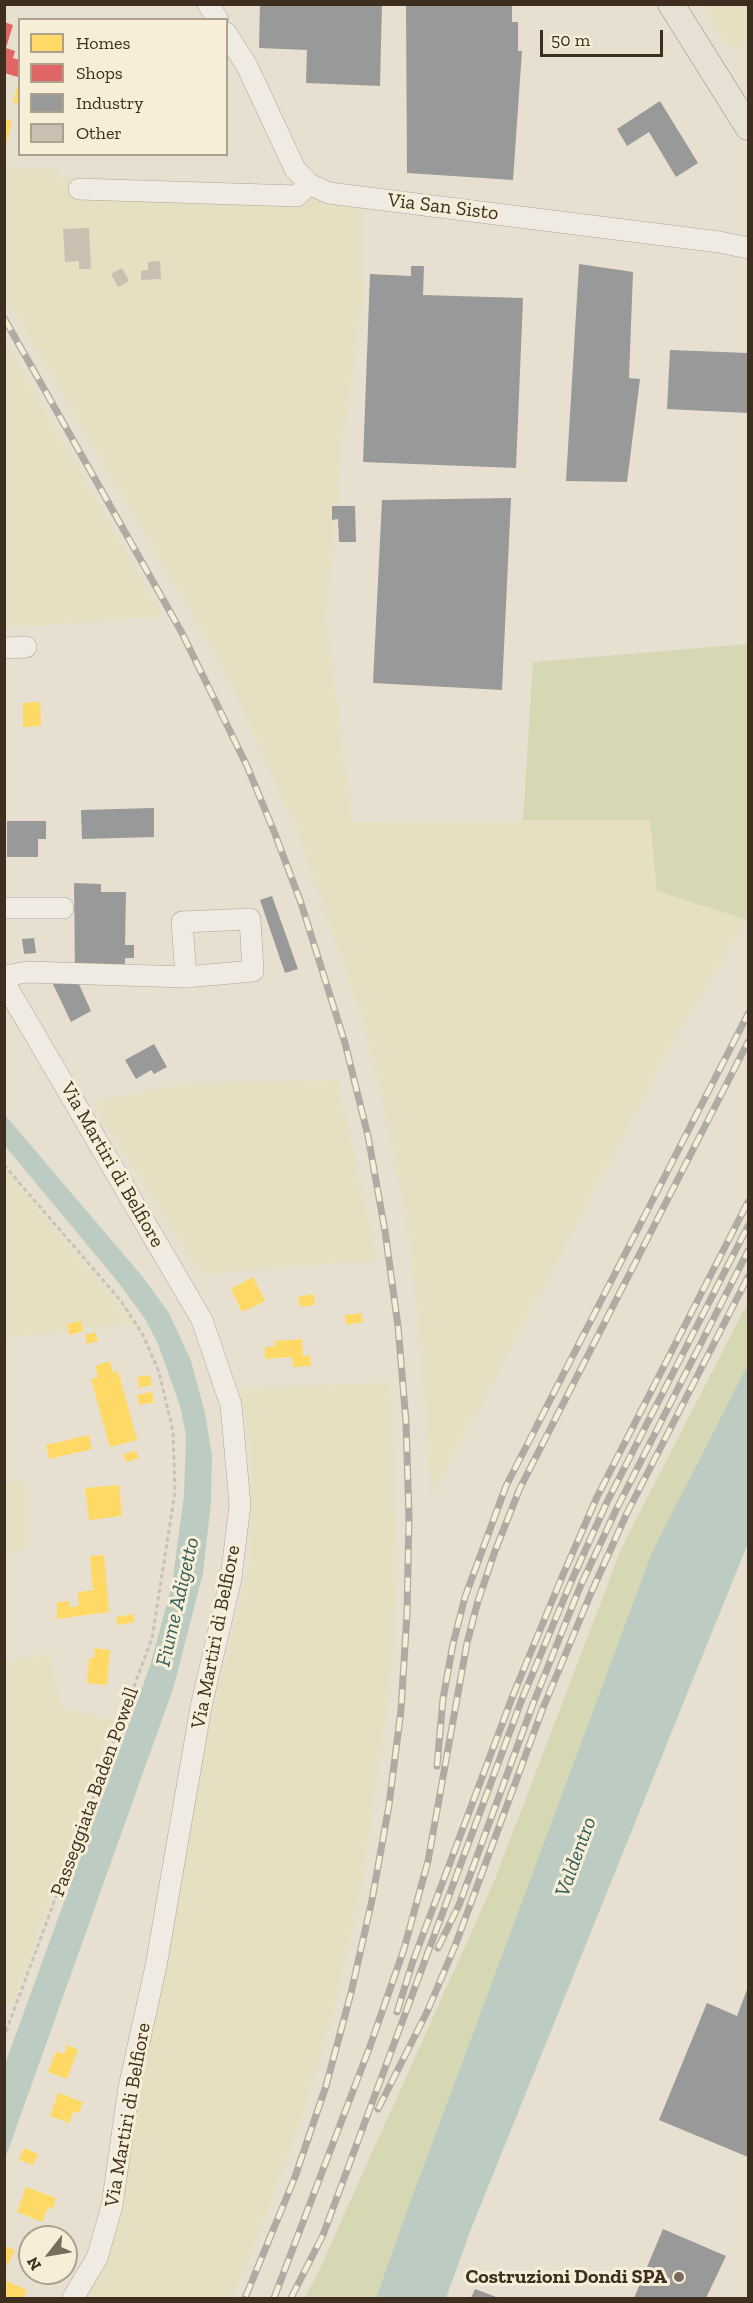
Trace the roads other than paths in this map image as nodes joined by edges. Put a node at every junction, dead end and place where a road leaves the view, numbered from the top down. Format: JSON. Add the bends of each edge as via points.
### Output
{"nodes":[{"id":1,"x":208,"y":4,"type":"edge"},
{"id":2,"x":671,"y":4,"type":"edge"},
{"id":3,"x":217,"y":18,"type":"edge"},
{"id":4,"x":228,"y":36,"type":"edge"},
{"id":5,"x":748,"y":127,"type":"edge"},
{"id":6,"x":309,"y":184,"type":"junction"},
{"id":7,"x":79,"y":189,"type":"dead end"},
{"id":8,"x":748,"y":248,"type":"edge"},
{"id":9,"x":26,"y":647,"type":"dead end"},
{"id":10,"x":4,"y":648,"type":"edge"},
{"id":11,"x":4,"y":908,"type":"edge"},
{"id":12,"x":63,"y":908,"type":"dead end"},
{"id":13,"x":4,"y":976,"type":"edge"},
{"id":14,"x":186,"y":977,"type":"dead end"},
{"id":15,"x":4,"y":982,"type":"edge"},
{"id":16,"x":73,"y":2298,"type":"edge"}],
"edges":[{"from":1,"to":3,"type":"street"},
{"from":2,"to":5,"type":"main road"},
{"from":4,"to":6,"type":"street","via":[[247,66],[295,169]]},
{"from":6,"to":7,"type":"street","via":[[297,196]]},
{"from":6,"to":8,"type":"street","name":"Via San Sisto","via":[[328,192]]},
{"from":9,"to":10,"type":"street"},
{"from":11,"to":12,"type":"street"},
{"from":13,"to":14,"type":"street","via":[[27,972]]},
{"from":15,"to":16,"type":"street","name":"Via Martiri di Belfiore","via":[[202,1320],[231,1405],[240,1505],[231,1578],[201,1707],[156,1966],[129,2087],[112,2206],[98,2258]]}]}
